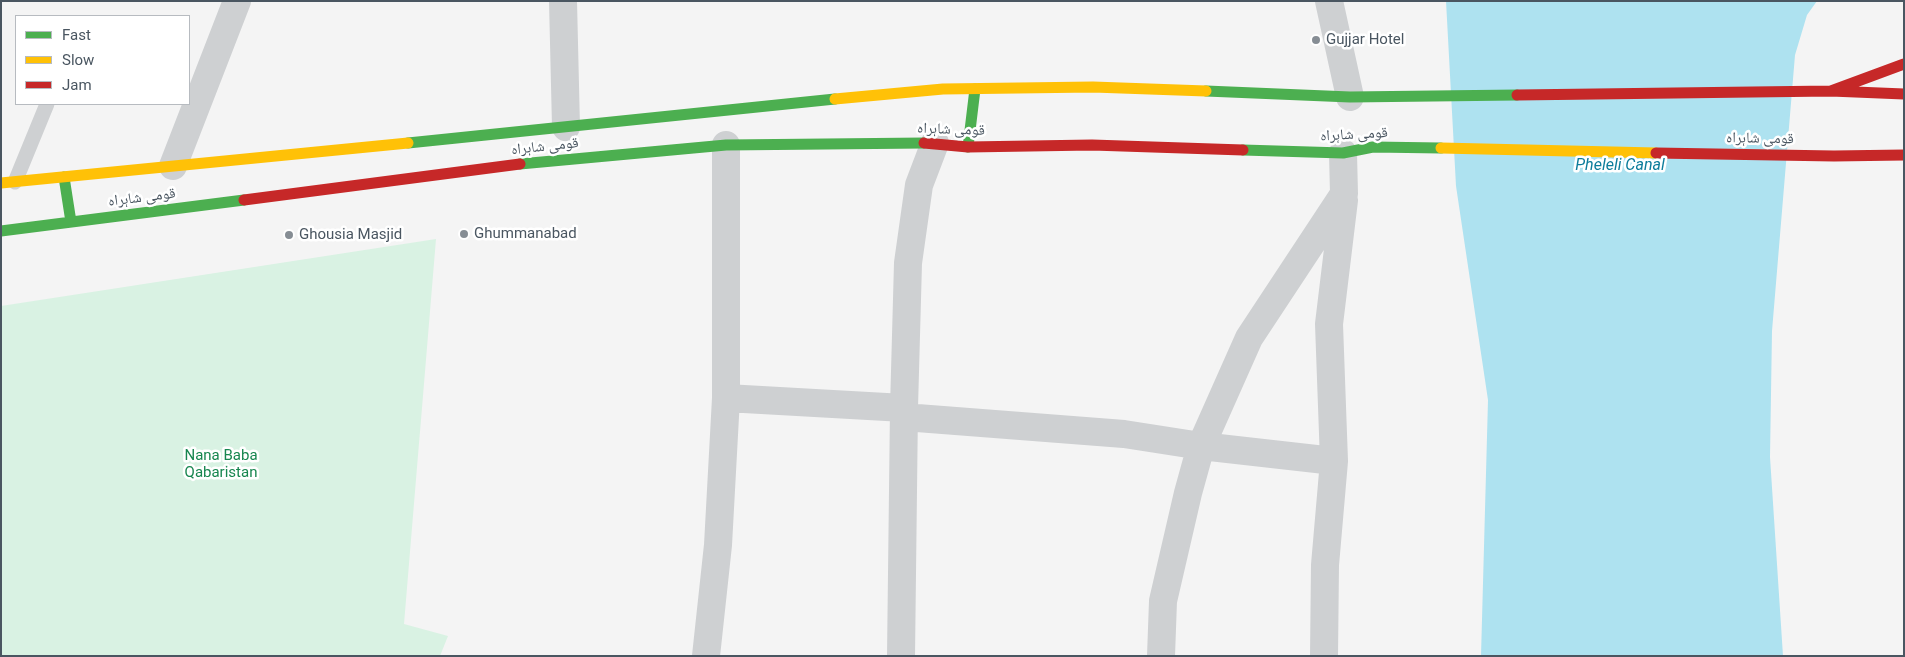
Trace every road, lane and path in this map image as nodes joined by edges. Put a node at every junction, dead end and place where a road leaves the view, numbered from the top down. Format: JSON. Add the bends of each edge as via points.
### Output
{"nodes":[{"id":1,"x":237,"y":1,"type":"edge"},
{"id":2,"x":563,"y":1,"type":"edge"},
{"id":3,"x":1329,"y":1,"type":"edge"},
{"id":4,"x":1904,"y":64,"type":"edge"},
{"id":5,"x":975,"y":89,"type":"junction"},
{"id":6,"x":1832,"y":91,"type":"junction"},
{"id":7,"x":1904,"y":94,"type":"edge"},
{"id":8,"x":1350,"y":97,"type":"junction"},
{"id":9,"x":46,"y":105,"type":"edge"},
{"id":10,"x":566,"y":127,"type":"junction"},
{"id":11,"x":935,"y":143,"type":"junction"},
{"id":12,"x":726,"y":145,"type":"junction"},
{"id":13,"x":968,"y":147,"type":"junction"},
{"id":14,"x":1343,"y":152,"type":"junction"},
{"id":15,"x":1904,"y":155,"type":"edge"},
{"id":16,"x":174,"y":166,"type":"junction"},
{"id":17,"x":64,"y":177,"type":"junction"},
{"id":18,"x":8,"y":182,"type":"edge"},
{"id":19,"x":1344,"y":194,"type":"junction"},
{"id":20,"x":71,"y":222,"type":"junction"},
{"id":21,"x":1,"y":231,"type":"edge"},
{"id":22,"x":726,"y":398,"type":"junction"},
{"id":23,"x":904,"y":412,"type":"junction"},
{"id":24,"x":1201,"y":446,"type":"junction"},
{"id":25,"x":1334,"y":461,"type":"junction"},
{"id":26,"x":706,"y":656,"type":"edge"},
{"id":27,"x":901,"y":656,"type":"edge"},
{"id":28,"x":1161,"y":656,"type":"edge"},
{"id":29,"x":1324,"y":656,"type":"edge"}],
"edges":[{"from":1,"to":16,"type":"street"},
{"from":2,"to":10,"type":"street"},
{"from":3,"to":8,"type":"street"},
{"from":4,"to":6,"type":"main road"},
{"from":5,"to":8,"type":"main road","name":"قومی شاہراہ","via":[[1093,88]]},
{"from":5,"to":10,"type":"main road","name":"قومی شاہراہ","via":[[744,107]]},
{"from":5,"to":13,"type":"main road"},
{"from":6,"to":7,"type":"main road","name":"قومی شاہراہ"},
{"from":6,"to":8,"type":"main road","name":"قومی شاہراہ"},
{"from":9,"to":18,"type":"lane"},
{"from":10,"to":16,"type":"main road","name":"قومی شاہراہ"},
{"from":11,"to":12,"type":"main road","name":"قومی شاہراہ"},
{"from":11,"to":13,"type":"main road","name":"قومی شاہراہ"},
{"from":11,"to":23,"type":"street","via":[[919,185],[908,263]]},
{"from":12,"to":20,"type":"main road","name":"قومی شاہراہ","via":[[554,160]]},
{"from":12,"to":22,"type":"street"},
{"from":13,"to":14,"type":"main road","name":"قومی شاہراہ","via":[[1092,145]]},
{"from":14,"to":15,"type":"main road","name":"قومی شاہراہ","via":[[1373,147]]},
{"from":14,"to":19,"type":"street"},
{"from":16,"to":17,"type":"main road","name":"قومی شاہراہ"},
{"from":17,"to":18,"type":"main road","name":"قومی شاہراہ"},
{"from":17,"to":20,"type":"main road"},
{"from":19,"to":24,"type":"street","via":[[1249,338]]},
{"from":19,"to":25,"type":"street","via":[[1329,324]]},
{"from":20,"to":21,"type":"main road","name":"قومی شاہراہ"},
{"from":22,"to":23,"type":"street"},
{"from":22,"to":26,"type":"street","via":[[718,545]]},
{"from":23,"to":24,"type":"street","via":[[1124,434]]},
{"from":23,"to":27,"type":"street"},
{"from":24,"to":25,"type":"street"},
{"from":24,"to":28,"type":"street","via":[[1163,601]]},
{"from":25,"to":29,"type":"street","via":[[1325,565]]}]}
